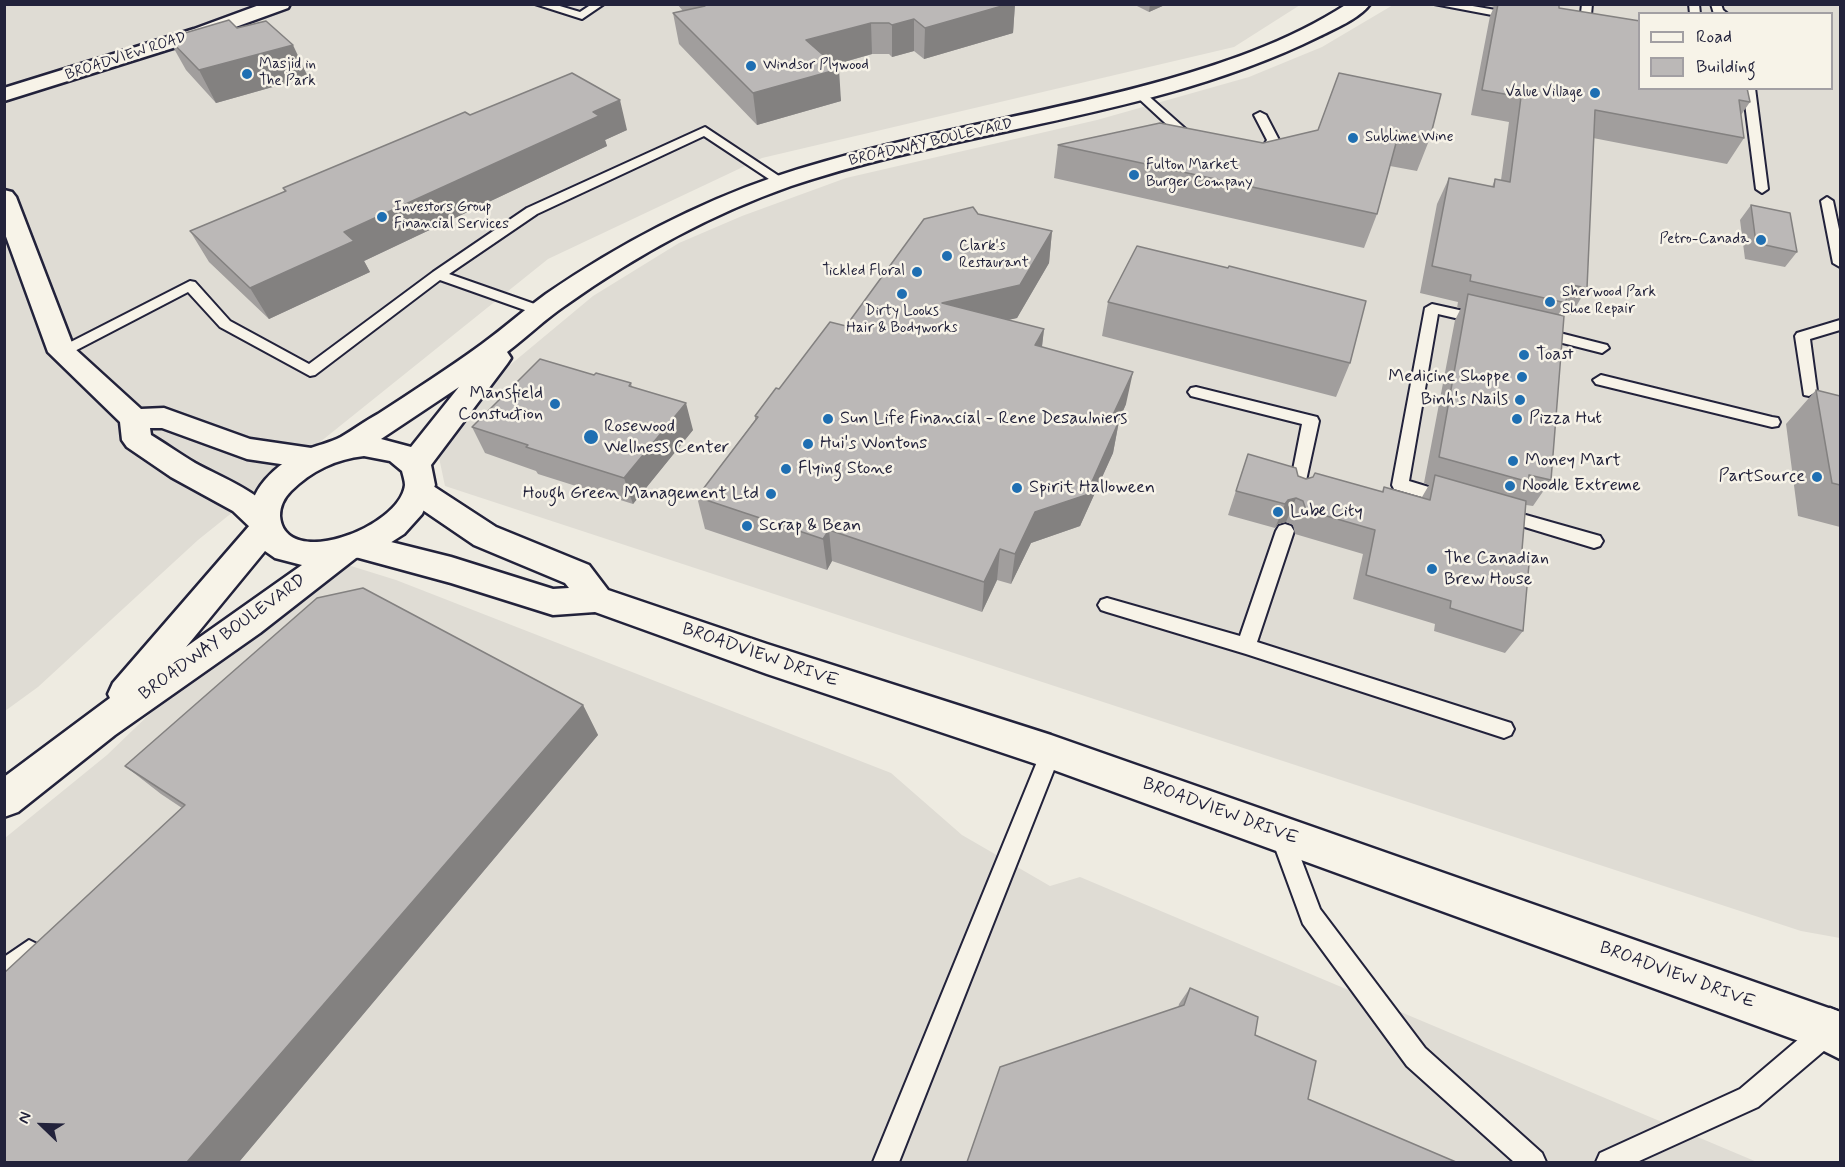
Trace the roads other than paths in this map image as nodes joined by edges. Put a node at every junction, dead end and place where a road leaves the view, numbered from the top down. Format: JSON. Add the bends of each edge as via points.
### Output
{"nodes":[{"id":1,"x":281,"y":4,"type":"edge"},
{"id":2,"x":540,"y":4,"type":"edge"},
{"id":3,"x":599,"y":4,"type":"edge"},
{"id":4,"x":1360,"y":4,"type":"edge"},
{"id":5,"x":1438,"y":4,"type":"edge"},
{"id":6,"x":1587,"y":4,"type":"edge"},
{"id":7,"x":1465,"y":7,"type":"edge"},
{"id":8,"x":1519,"y":17,"type":"edge"},
{"id":9,"x":1563,"y":23,"type":"edge"},
{"id":10,"x":1749,"y":90,"type":"edge"},
{"id":11,"x":1140,"y":94,"type":"junction"},
{"id":12,"x":4,"y":95,"type":"edge"},
{"id":13,"x":1260,"y":115,"type":"dead end"},
{"id":14,"x":1201,"y":148,"type":"edge"},
{"id":15,"x":1242,"y":156,"type":"edge"},
{"id":16,"x":782,"y":182,"type":"junction"},
{"id":17,"x":1762,"y":189,"type":"dead end"},
{"id":18,"x":4,"y":197,"type":"edge"},
{"id":19,"x":1827,"y":201,"type":"dead end"},
{"id":20,"x":1840,"y":262,"type":"edge"},
{"id":21,"x":438,"y":275,"type":"junction"},
{"id":22,"x":531,"y":319,"type":"junction"},
{"id":23,"x":1500,"y":324,"type":"edge"},
{"id":24,"x":1840,"y":325,"type":"edge"},
{"id":25,"x":1523,"y":329,"type":"edge"},
{"id":26,"x":1602,"y":348,"type":"dead end"},
{"id":27,"x":62,"y":352,"type":"junction"},
{"id":28,"x":1601,"y":380,"type":"dead end"},
{"id":29,"x":1809,"y":391,"type":"dead end"},
{"id":30,"x":1196,"y":392,"type":"dead end"},
{"id":31,"x":134,"y":419,"type":"junction"},
{"id":32,"x":1772,"y":422,"type":"dead end"},
{"id":33,"x":346,"y":448,"type":"junction"},
{"id":34,"x":314,"y":458,"type":"junction"},
{"id":35,"x":417,"y":478,"type":"junction"},
{"id":36,"x":1296,"y":495,"type":"edge"},
{"id":37,"x":1468,"y":505,"type":"edge"},
{"id":38,"x":1491,"y":511,"type":"edge"},
{"id":39,"x":265,"y":525,"type":"junction"},
{"id":40,"x":1285,"y":531,"type":"edge"},
{"id":41,"x":1594,"y":541,"type":"dead end"},
{"id":42,"x":351,"y":548,"type":"junction"},
{"id":43,"x":596,"y":599,"type":"junction"},
{"id":44,"x":1107,"y":605,"type":"dead end"},
{"id":45,"x":1246,"y":646,"type":"junction"},
{"id":46,"x":102,"y":724,"type":"junction"},
{"id":47,"x":1504,"y":729,"type":"dead end"},
{"id":48,"x":1051,"y":752,"type":"junction"},
{"id":49,"x":4,"y":800,"type":"edge"},
{"id":50,"x":1281,"y":834,"type":"junction"},
{"id":51,"x":42,"y":942,"type":"edge"},
{"id":52,"x":4,"y":972,"type":"edge"},
{"id":53,"x":1838,"y":1033,"type":"edge"},
{"id":54,"x":886,"y":1162,"type":"edge"},
{"id":55,"x":1533,"y":1162,"type":"edge"},
{"id":56,"x":1609,"y":1162,"type":"edge"}],
"edges":[{"from":1,"to":12,"type":"street","name":"BROADVIEW ROAD"},
{"from":2,"to":3,"type":"lane","via":[[582,16]]},
{"from":4,"to":11,"type":"street","name":"BROADWAY BOULEVARD","via":[[1336,21],[1241,64]]},
{"from":5,"to":7,"type":"lane"},
{"from":6,"to":9,"type":"lane","via":[[1591,27]]},
{"from":7,"to":8,"type":"lane"},
{"from":10,"to":17,"type":"lane"},
{"from":11,"to":14,"type":"lane"},
{"from":11,"to":16,"type":"street","name":"BROADWAY BOULEVARD","via":[[868,156]]},
{"from":13,"to":15,"type":"lane","via":[[1273,140],[1265,152]]},
{"from":16,"to":21,"type":"lane","via":[[705,131],[532,211]]},
{"from":16,"to":22,"type":"street","name":"BROADWAY BOULEVARD","via":[[685,223],[610,264]]},
{"from":18,"to":27,"type":"street"},
{"from":19,"to":20,"type":"lane"},
{"from":21,"to":22,"type":"lane"},
{"from":21,"to":27,"type":"lane","via":[[310,371],[225,324],[190,285]]},
{"from":22,"to":33,"type":"street","name":"BROADWAY BOULEVARD"},
{"from":22,"to":35,"type":"street","name":"BROADWAY BOULEVARD","via":[[428,444]]},
{"from":23,"to":37,"type":"lane","via":[[1432,308],[1400,485]]},
{"from":24,"to":29,"type":"lane","via":[[1802,336]]},
{"from":25,"to":26,"type":"lane"},
{"from":27,"to":31,"type":"street"},
{"from":28,"to":32,"type":"lane"},
{"from":30,"to":36,"type":"lane","via":[[1311,421]]},
{"from":31,"to":34,"type":"street","via":[[164,418],[246,450]]},
{"from":31,"to":39,"type":"street","via":[[137,440],[244,503]]},
{"from":33,"to":34,"type":"street"},
{"from":33,"to":35,"type":"street","via":[[381,446],[396,451],[408,457]]},
{"from":34,"to":39,"type":"street","via":[[282,480],[271,494],[265,508]]},
{"from":35,"to":42,"type":"street","via":[[410,510],[370,542]]},
{"from":35,"to":43,"type":"street","via":[[485,536],[577,574]]},
{"from":38,"to":41,"type":"lane"},
{"from":39,"to":42,"type":"street","via":[[276,543],[293,552],[317,555]]},
{"from":39,"to":46,"type":"street","name":"BROADWAY BOULEVARD"},
{"from":40,"to":45,"type":"lane"},
{"from":42,"to":43,"type":"street","name":"BROADVIEW DRIVE","via":[[451,570],[553,602]]},
{"from":42,"to":46,"type":"street","name":"BROADWAY BOULEVARD"},
{"from":43,"to":48,"type":"street","name":"BROADVIEW DRIVE"},
{"from":44,"to":45,"type":"lane"},
{"from":45,"to":47,"type":"lane"},
{"from":46,"to":49,"type":"street","name":"BROADWAY BOULEVARD"},
{"from":48,"to":50,"type":"street","name":"BROADVIEW DRIVE"},
{"from":48,"to":54,"type":"lane"},
{"from":50,"to":53,"type":"street","name":"BROADVIEW DRIVE"},
{"from":50,"to":55,"type":"lane","via":[[1311,916],[1416,1058]]},
{"from":51,"to":52,"type":"lane"},
{"from":53,"to":56,"type":"lane","via":[[1749,1098]]}]}
